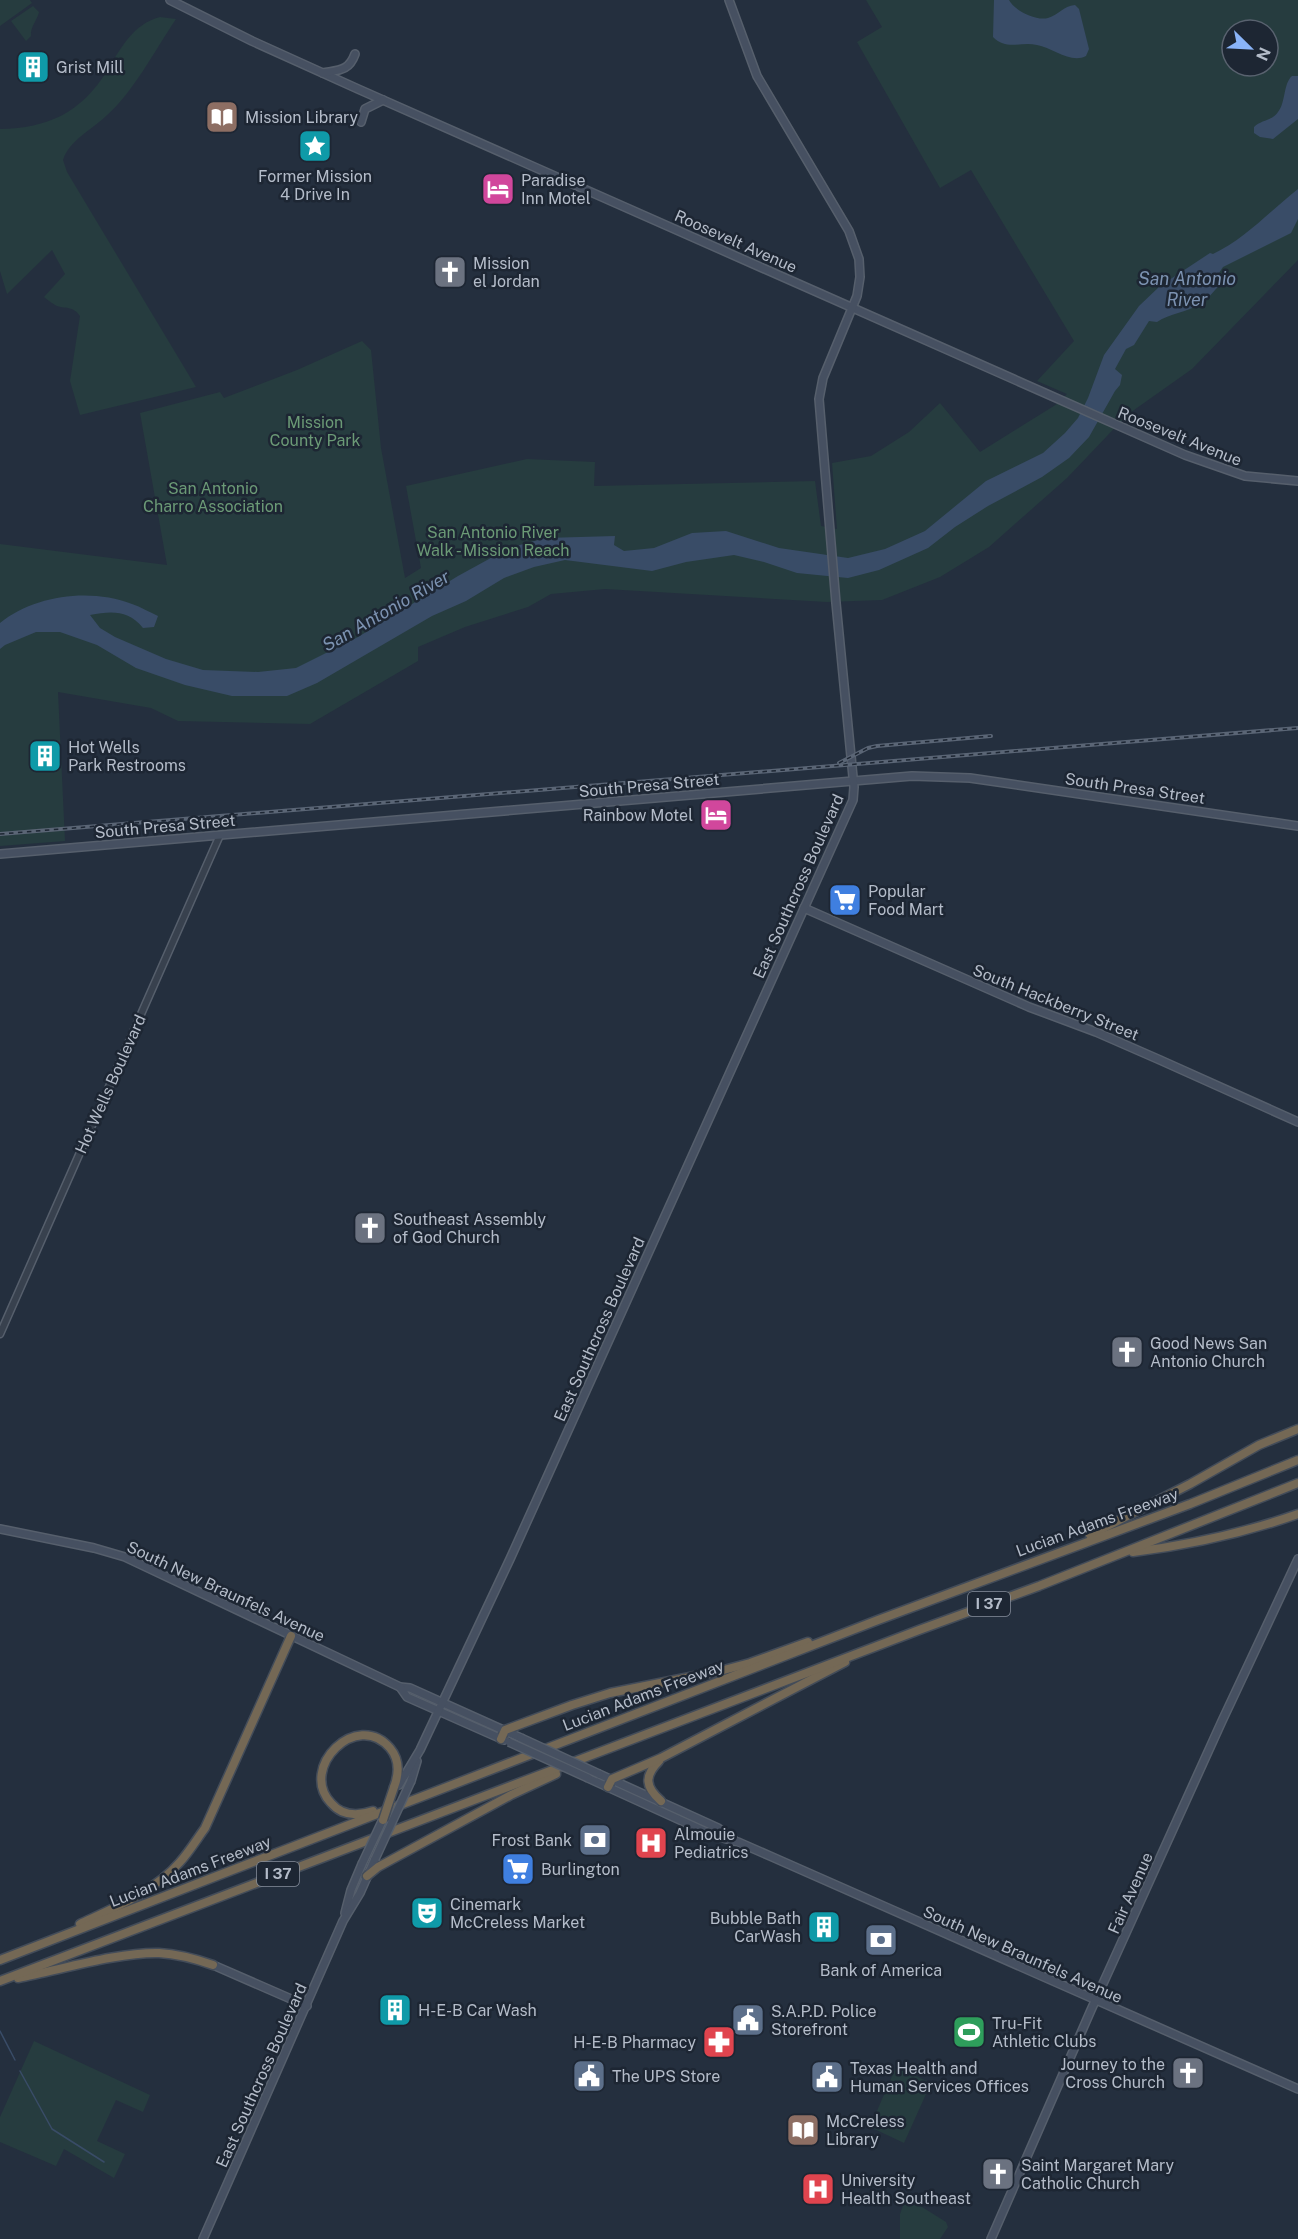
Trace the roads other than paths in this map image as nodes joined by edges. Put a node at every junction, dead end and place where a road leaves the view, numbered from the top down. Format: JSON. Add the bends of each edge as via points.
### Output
{"nodes":[{"id":1,"x":171,"y":0,"type":"edge"},
{"id":2,"x":729,"y":0,"type":"edge"},
{"id":3,"x":356,"y":54,"type":"dead end"},
{"id":4,"x":323,"y":73,"type":"junction"},
{"id":5,"x":383,"y":100,"type":"junction"},
{"id":6,"x":360,"y":122,"type":"dead end"},
{"id":7,"x":853,"y":309,"type":"junction"},
{"id":8,"x":1298,"y":481,"type":"edge"},
{"id":9,"x":853,"y":781,"type":"junction"},
{"id":10,"x":1298,"y":826,"type":"edge"},
{"id":11,"x":219,"y":835,"type":"junction"},
{"id":12,"x":0,"y":854,"type":"edge"},
{"id":13,"x":804,"y":908,"type":"junction"},
{"id":14,"x":1298,"y":1122,"type":"edge"},
{"id":15,"x":0,"y":1334,"type":"edge"},
{"id":16,"x":1298,"y":1429,"type":"edge"},
{"id":17,"x":1298,"y":1460,"type":"edge"},
{"id":18,"x":1298,"y":1483,"type":"edge"},
{"id":19,"x":1296,"y":1517,"type":"edge"},
{"id":20,"x":0,"y":1529,"type":"edge"},
{"id":21,"x":1060,"y":1551,"type":"junction"},
{"id":22,"x":1121,"y":1554,"type":"junction"},
{"id":23,"x":1298,"y":1559,"type":"edge"},
{"id":24,"x":860,"y":1627,"type":"junction"},
{"id":25,"x":291,"y":1636,"type":"junction"},
{"id":26,"x":858,"y":1654,"type":"junction"},
{"id":27,"x":400,"y":1687,"type":"junction"},
{"id":28,"x":442,"y":1702,"type":"junction"},
{"id":29,"x":438,"y":1711,"type":"junction"},
{"id":30,"x":505,"y":1737,"type":"junction"},
{"id":31,"x":617,"y":1745,"type":"junction"},
{"id":32,"x":420,"y":1750,"type":"junction"},
{"id":33,"x":661,"y":1758,"type":"junction"},
{"id":34,"x":610,"y":1783,"type":"junction"},
{"id":35,"x":396,"y":1786,"type":"junction"},
{"id":36,"x":425,"y":1796,"type":"junction"},
{"id":37,"x":661,"y":1800,"type":"junction"},
{"id":38,"x":383,"y":1820,"type":"joint"},
{"id":39,"x":738,"y":1842,"type":"junction"},
{"id":40,"x":367,"y":1876,"type":"junction"},
{"id":41,"x":343,"y":1921,"type":"junction"},
{"id":42,"x":10,"y":1956,"type":"junction"},
{"id":43,"x":0,"y":1960,"type":"edge"},
{"id":44,"x":213,"y":1965,"type":"joint"},
{"id":45,"x":0,"y":1981,"type":"edge"},
{"id":46,"x":1096,"y":2000,"type":"junction"},
{"id":47,"x":307,"y":2007,"type":"junction"},
{"id":48,"x":1298,"y":2090,"type":"edge"},
{"id":49,"x":202,"y":2239,"type":"edge"},
{"id":50,"x":991,"y":2239,"type":"edge"}],
"edges":[{"from":1,"to":4,"type":"main road","name":"Roosevelt Avenue"},
{"from":2,"to":7,"type":"main road","name":"East Southcross Boulevard","via":[[760,82],[854,242],[860,286]]},
{"from":3,"to":4,"type":"main road","via":[[345,69]]},
{"from":4,"to":5,"type":"main road","name":"Roosevelt Avenue"},
{"from":5,"to":6,"type":"main road","via":[[365,109]]},
{"from":5,"to":7,"type":"main road","name":"Roosevelt Avenue"},
{"from":7,"to":8,"type":"main road","name":"Roosevelt Avenue","via":[[1185,455],[1236,473]]},
{"from":7,"to":9,"type":"main road","name":"East Southcross Boulevard","via":[[827,368],[819,399]]},
{"from":9,"to":10,"type":"main road","name":"South Presa Street","via":[[964,777]]},
{"from":9,"to":11,"type":"main road","name":"South Presa Street"},
{"from":9,"to":13,"type":"main road","name":"East Southcross Boulevard","via":[[853,800]]},
{"from":11,"to":12,"type":"main road","name":"South Presa Street"},
{"from":11,"to":15,"type":"street","name":"Hot Wells Boulevard"},
{"from":13,"to":14,"type":"main road","name":"South Hackberry Street"},
{"from":13,"to":28,"type":"main road","name":"East Southcross Boulevard"},
{"from":16,"to":21,"type":"highway"},
{"from":17,"to":21,"type":"highway","name":"Lucian Adams Freeway","number":"I 37"},
{"from":18,"to":22,"type":"highway","number":"I 37"},
{"from":19,"to":22,"type":"highway","via":[[1181,1546]]},
{"from":20,"to":25,"type":"main road","name":"South New Braunfels Avenue","via":[[125,1557]]},
{"from":21,"to":24,"type":"highway","name":"Lucian Adams Freeway","number":"I 37"},
{"from":22,"to":26,"type":"highway","number":"I 37"},
{"from":23,"to":46,"type":"main road","name":"Fair Avenue"},
{"from":24,"to":30,"type":"highway","via":[[720,1671],[610,1693],[572,1705]]},
{"from":24,"to":36,"type":"highway","name":"Lucian Adams Freeway","number":"I 37"},
{"from":25,"to":27,"type":"main road","name":"South New Braunfels Avenue"},
{"from":25,"to":42,"type":"highway","via":[[205,1828],[179,1863],[162,1879],[128,1899]]},
{"from":26,"to":31,"type":"highway","number":"I 37"},
{"from":26,"to":33,"type":"highway"},
{"from":27,"to":28,"type":"main road","name":"South New Braunfels Avenue"},
{"from":27,"to":29,"type":"main road","name":"South New Braunfels Avenue","via":[[407,1696]]},
{"from":28,"to":29,"type":"main road","name":"East Southcross Boulevard"},
{"from":28,"to":30,"type":"main road","name":"South New Braunfels Avenue"},
{"from":29,"to":30,"type":"main road","name":"South New Braunfels Avenue"},
{"from":29,"to":32,"type":"main road","name":"East Southcross Boulevard"},
{"from":30,"to":34,"type":"main road","name":"South New Braunfels Avenue","bridge":true,"via":[[588,1778]]},
{"from":30,"to":34,"type":"main road","name":"South New Braunfels Avenue","bridge":true,"via":[[521,1738],[600,1774]]},
{"from":31,"to":40,"type":"highway","via":[[511,1795]]},
{"from":31,"to":45,"type":"highway","number":"I 37"},
{"from":32,"to":35,"type":"main road","name":"East Southcross Boulevard"},
{"from":32,"to":40,"type":"main road","name":"East Southcross Boulevard","bridge":true,"via":[[411,1781]]},
{"from":33,"to":34,"type":"highway"},
{"from":33,"to":37,"type":"highway","via":[[651,1769],[649,1787]]},
{"from":34,"to":37,"type":"main road","name":"South New Braunfels Avenue"},
{"from":34,"to":39,"type":"main road","name":"South New Braunfels Avenue","via":[[713,1836]]},
{"from":35,"to":36,"type":"highway","via":[[398,1768],[392,1751],[384,1742],[368,1736],[350,1737],[339,1744],[321,1776],[331,1804],[354,1815]]},
{"from":35,"to":38,"type":"highway","bridge":true},
{"from":36,"to":42,"type":"highway","name":"Lucian Adams Freeway","number":"I 37"},
{"from":37,"to":39,"type":"main road","name":"South New Braunfels Avenue"},
{"from":38,"to":41,"type":"main road","name":"East Southcross Boulevard","bridge":true,"via":[[351,1890]]},
{"from":39,"to":46,"type":"main road","name":"South New Braunfels Avenue"},
{"from":40,"to":41,"type":"main road","name":"East Southcross Boulevard"},
{"from":41,"to":47,"type":"main road","name":"East Southcross Boulevard"},
{"from":42,"to":43,"type":"highway","name":"Lucian Adams Freeway","number":"I 37"},
{"from":44,"to":45,"type":"highway","via":[[178,1955],[148,1954]]},
{"from":44,"to":47,"type":"main road"},
{"from":46,"to":48,"type":"main road","name":"South New Braunfels Avenue"},
{"from":46,"to":50,"type":"main road","name":"Fair Avenue"},
{"from":47,"to":49,"type":"main road","name":"East Southcross Boulevard"}]}
